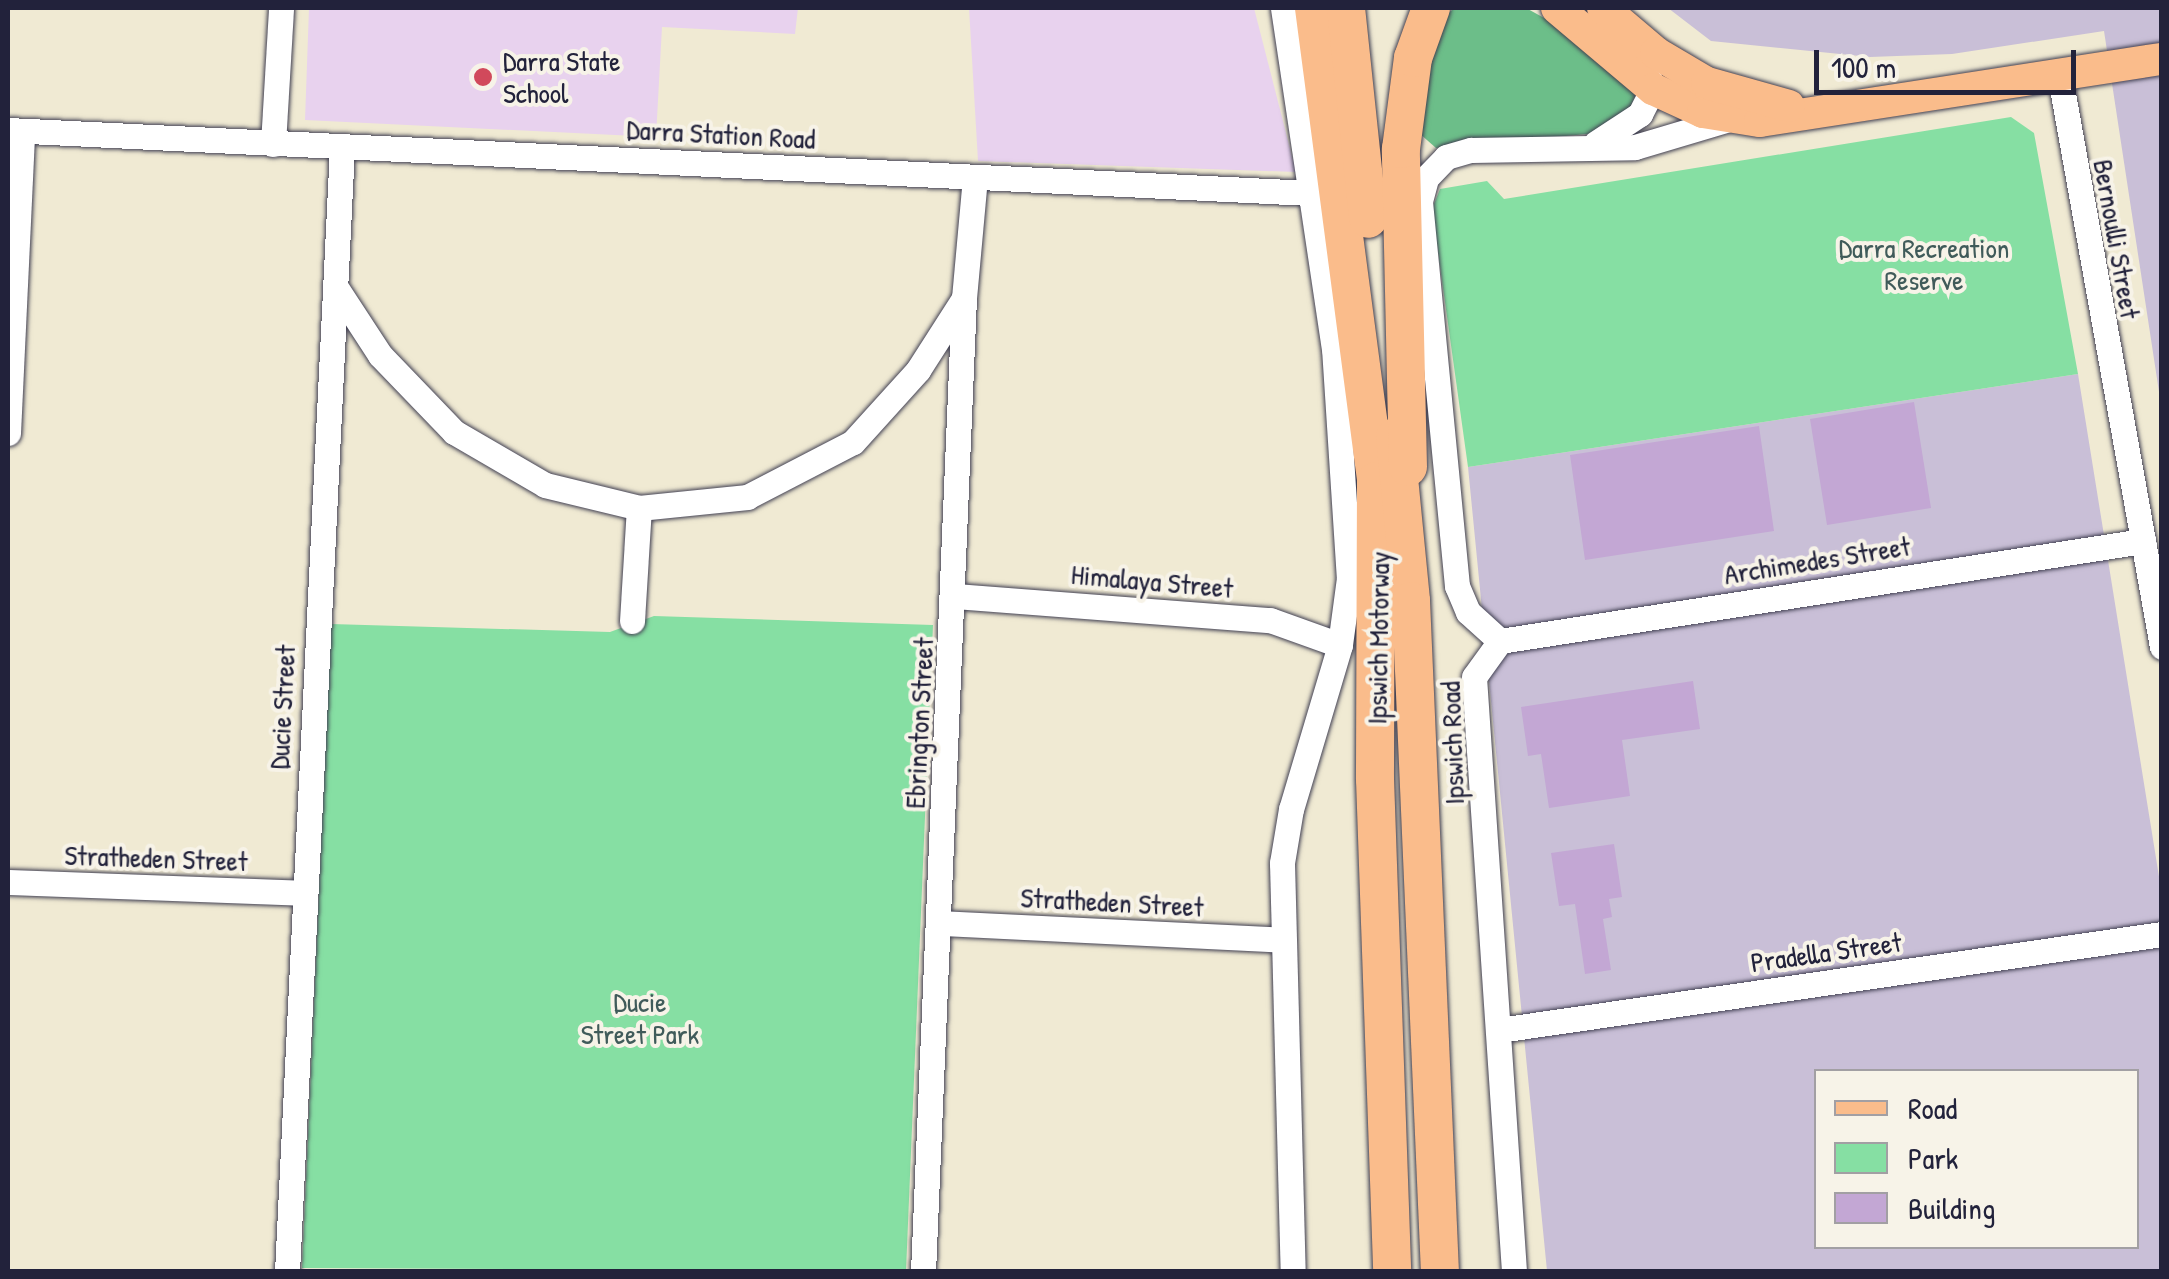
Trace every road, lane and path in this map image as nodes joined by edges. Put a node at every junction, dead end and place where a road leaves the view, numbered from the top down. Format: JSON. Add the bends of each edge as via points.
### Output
{"nodes":[{"id":1,"x":281,"y":8,"type":"edge"},
{"id":2,"x":1283,"y":8,"type":"edge"},
{"id":3,"x":1314,"y":8,"type":"edge"},
{"id":4,"x":1346,"y":8,"type":"edge"},
{"id":5,"x":1431,"y":8,"type":"edge"},
{"id":6,"x":1557,"y":8,"type":"edge"},
{"id":7,"x":1603,"y":8,"type":"edge"},
{"id":8,"x":1642,"y":43,"type":"junction"},
{"id":9,"x":2162,"y":59,"type":"edge"},
{"id":10,"x":2060,"y":77,"type":"junction"},
{"id":11,"x":1653,"y":89,"type":"junction"},
{"id":12,"x":1832,"y":113,"type":"junction"},
{"id":13,"x":1731,"y":119,"type":"junction"},
{"id":14,"x":15,"y":130,"type":"edge"},
{"id":15,"x":1596,"y":143,"type":"junction"},
{"id":16,"x":273,"y":144,"type":"junction"},
{"id":17,"x":342,"y":146,"type":"junction"},
{"id":18,"x":975,"y":177,"type":"junction"},
{"id":19,"x":1312,"y":193,"type":"junction"},
{"id":20,"x":337,"y":289,"type":"junction"},
{"id":21,"x":964,"y":298,"type":"junction"},
{"id":22,"x":10,"y":315,"type":"edge"},
{"id":23,"x":380,"y":356,"type":"junction"},
{"id":24,"x":329,"y":369,"type":"junction"},
{"id":25,"x":918,"y":370,"type":"junction"},
{"id":26,"x":964,"y":378,"type":"junction"},
{"id":27,"x":8,"y":432,"type":"edge"},
{"id":28,"x":1404,"y":494,"type":"junction"},
{"id":29,"x":639,"y":508,"type":"junction"},
{"id":30,"x":2143,"y":542,"type":"junction"},
{"id":31,"x":955,"y":596,"type":"junction"},
{"id":32,"x":632,"y":621,"type":"dead end"},
{"id":33,"x":1500,"y":641,"type":"junction"},
{"id":34,"x":1340,"y":645,"type":"junction"},
{"id":35,"x":2162,"y":646,"type":"edge"},
{"id":36,"x":8,"y":882,"type":"edge"},
{"id":37,"x":303,"y":893,"type":"junction"},
{"id":38,"x":940,"y":923,"type":"junction"},
{"id":39,"x":2162,"y":934,"type":"edge"},
{"id":40,"x":1282,"y":940,"type":"junction"},
{"id":41,"x":1499,"y":1030,"type":"junction"},
{"id":42,"x":1385,"y":1136,"type":"junction"},
{"id":43,"x":286,"y":1272,"type":"edge"},
{"id":44,"x":922,"y":1272,"type":"edge"},
{"id":45,"x":1293,"y":1272,"type":"edge"},
{"id":46,"x":1373,"y":1272,"type":"edge"},
{"id":47,"x":1392,"y":1272,"type":"edge"},
{"id":48,"x":1440,"y":1272,"type":"edge"},
{"id":49,"x":1514,"y":1272,"type":"edge"}],
"edges":[{"from":1,"to":16,"type":"street"},
{"from":2,"to":19,"type":"street"},
{"from":3,"to":42,"type":"highway","name":"Ipswich Motorway","via":[[1376,481],[1375,778]]},
{"from":4,"to":28,"type":"highway","name":"Ipswich Motorway"},
{"from":5,"to":28,"type":"highway","via":[[1413,58],[1402,150],[1411,447]]},
{"from":6,"to":11,"type":"main road"},
{"from":7,"to":8,"type":"main road"},
{"from":8,"to":11,"type":"street"},
{"from":8,"to":12,"type":"main road","via":[[1740,96]]},
{"from":9,"to":10,"type":"main road"},
{"from":10,"to":12,"type":"main road"},
{"from":10,"to":30,"type":"street","name":"Bernoulli Street"},
{"from":11,"to":13,"type":"main road"},
{"from":11,"to":15,"type":"street","via":[[1640,114]]},
{"from":12,"to":13,"type":"main road"},
{"from":13,"to":15,"type":"street","via":[[1635,147]]},
{"from":14,"to":16,"type":"street","name":"Darra Station Road"},
{"from":14,"to":22,"type":"street"},
{"from":15,"to":33,"type":"street","via":[[1446,157],[1426,178],[1420,202],[1457,586],[1468,612]]},
{"from":16,"to":17,"type":"street","name":"Darra Station Road"},
{"from":17,"to":18,"type":"street","name":"Darra Station Road"},
{"from":17,"to":20,"type":"street","name":"Ducie Street"},
{"from":18,"to":19,"type":"street","name":"Darra Station Road"},
{"from":18,"to":21,"type":"street","name":"Ebrington Street"},
{"from":19,"to":34,"type":"street","via":[[1342,420],[1349,578]]},
{"from":20,"to":23,"type":"street"},
{"from":20,"to":24,"type":"street","name":"Ducie Street"},
{"from":21,"to":25,"type":"street"},
{"from":21,"to":26,"type":"street","name":"Ebrington Street"},
{"from":22,"to":27,"type":"street"},
{"from":23,"to":24,"type":"street","via":[[354,356]]},
{"from":23,"to":29,"type":"street","via":[[454,432],[504,466],[593,500]]},
{"from":24,"to":37,"type":"street","name":"Ducie Street"},
{"from":25,"to":26,"type":"street"},
{"from":25,"to":29,"type":"street","via":[[853,442],[806,471],[747,497]]},
{"from":26,"to":31,"type":"street","name":"Ebrington Street"},
{"from":28,"to":48,"type":"highway","name":"Ipswich Motorway"},
{"from":29,"to":32,"type":"street"},
{"from":30,"to":33,"type":"street","name":"Archimedes Street"},
{"from":30,"to":35,"type":"street","name":"Bernoulli Street"},
{"from":31,"to":34,"type":"street","name":"Himalaya Street","via":[[1270,620]]},
{"from":31,"to":38,"type":"street","name":"Ebrington Street"},
{"from":33,"to":41,"type":"street","name":"Ipswich Road","via":[[1474,677]]},
{"from":34,"to":40,"type":"street","via":[[1291,810],[1282,864]]},
{"from":36,"to":37,"type":"street","name":"Stratheden Street"},
{"from":37,"to":43,"type":"street","name":"Ducie Street"},
{"from":38,"to":40,"type":"street","name":"Stratheden Street"},
{"from":38,"to":44,"type":"street","name":"Ebrington Street"},
{"from":39,"to":41,"type":"street","name":"Pradella Street"},
{"from":40,"to":45,"type":"street"},
{"from":41,"to":49,"type":"street","name":"Ipswich Road"},
{"from":42,"to":46,"type":"highway","via":[[1372,1162]]},
{"from":42,"to":47,"type":"highway","name":"Ipswich Motorway"}]}
